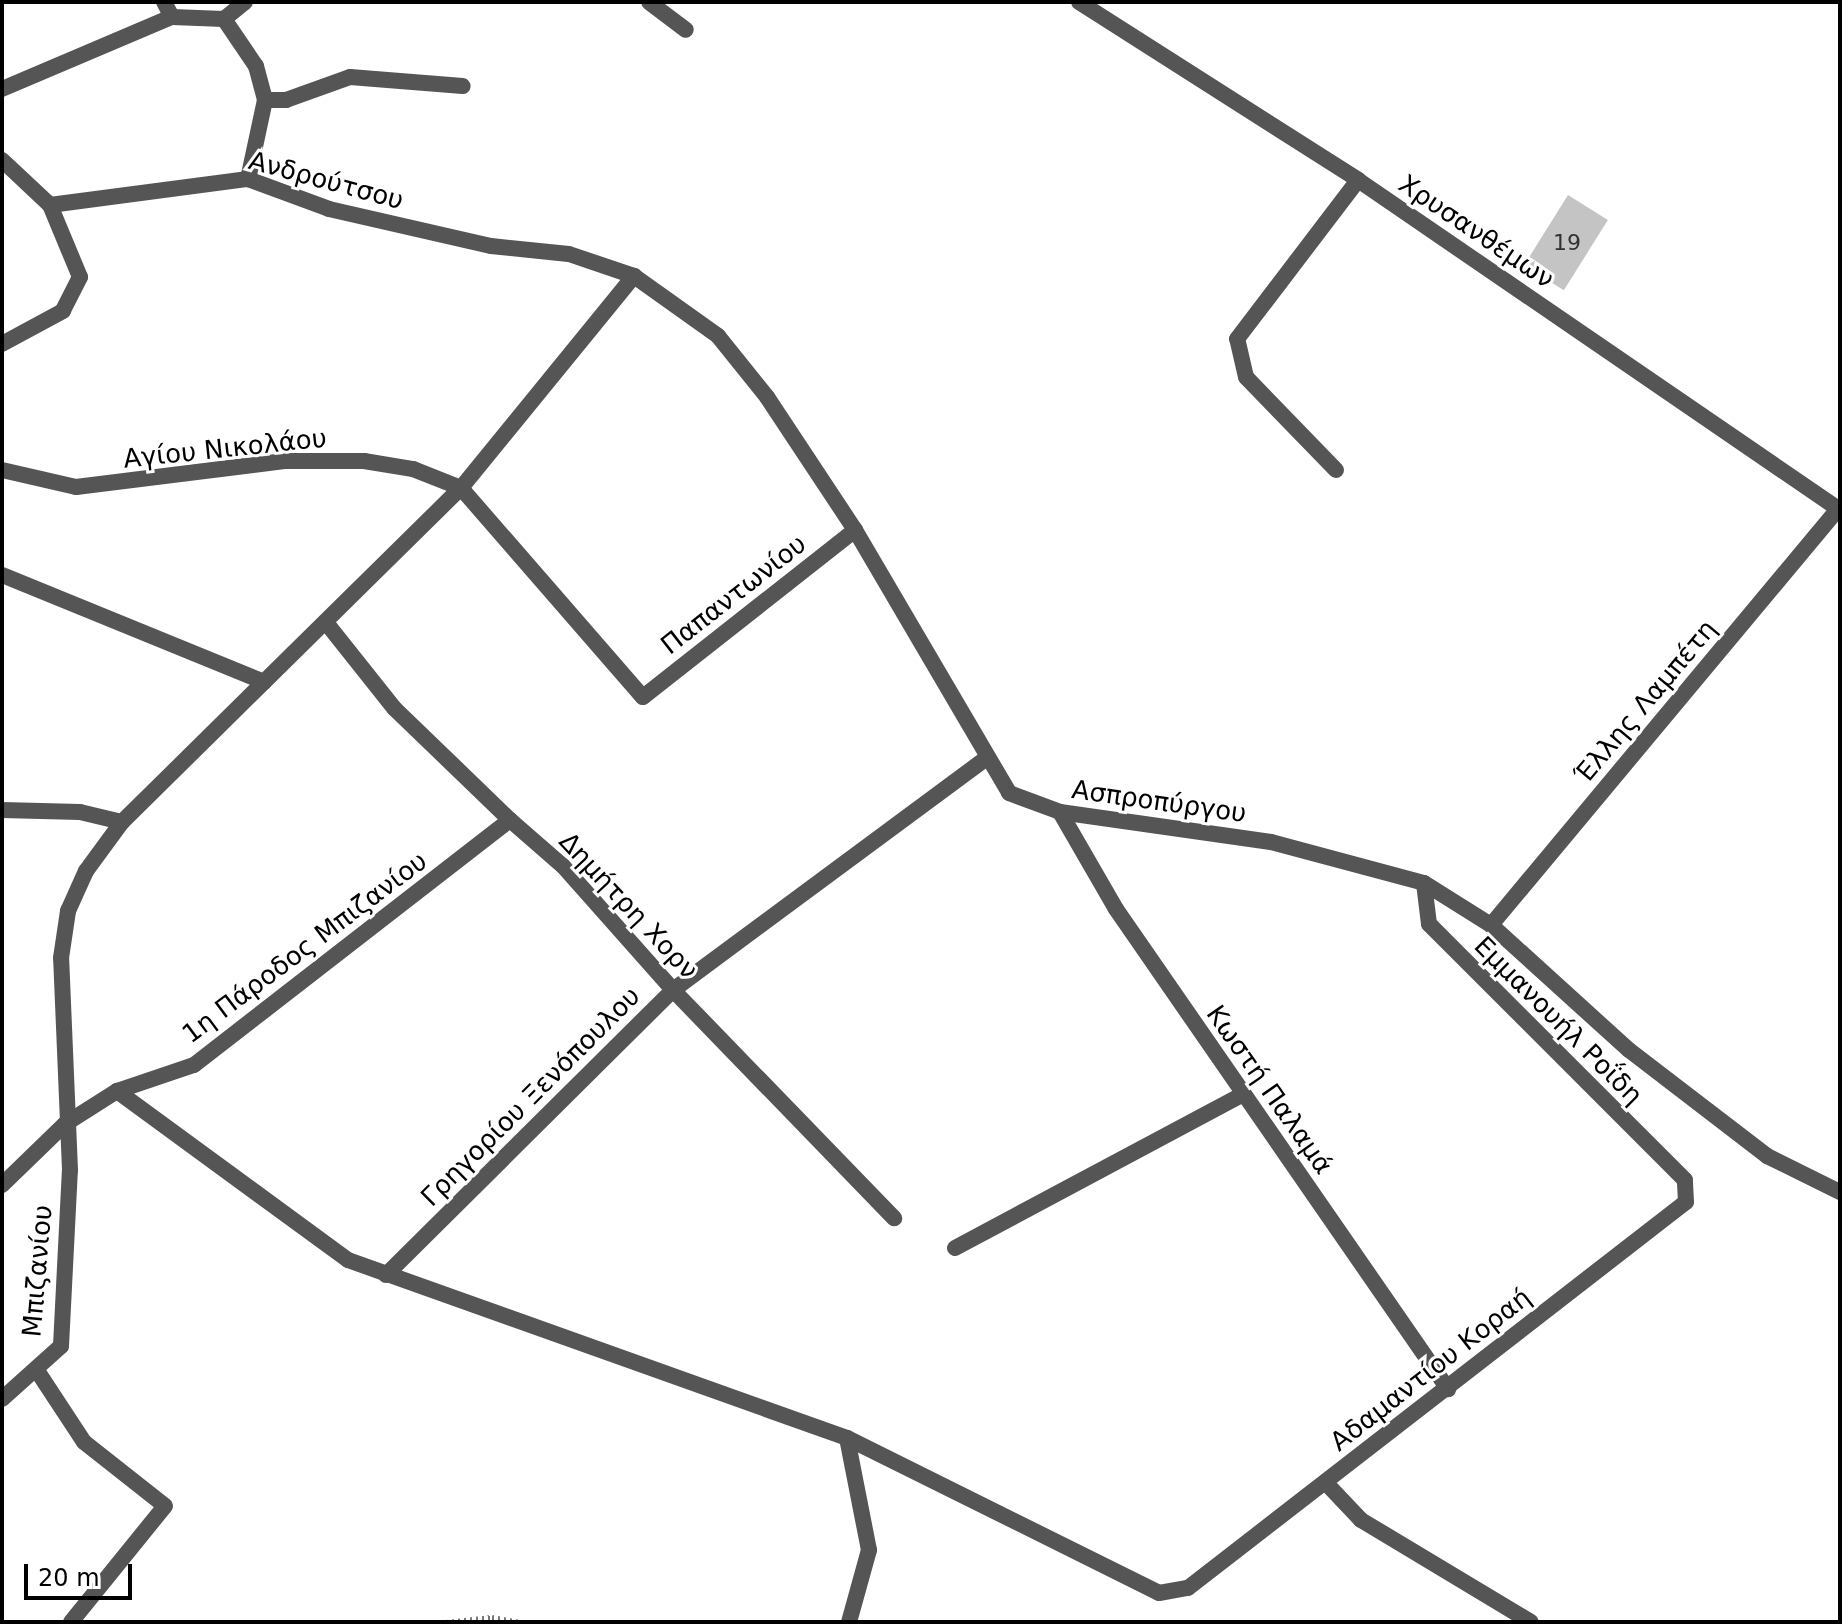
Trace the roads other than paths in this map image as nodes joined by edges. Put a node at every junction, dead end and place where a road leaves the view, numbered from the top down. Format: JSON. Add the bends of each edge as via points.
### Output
{"nodes":[{"id":1,"x":245,"y":2,"type":"edge"},
{"id":2,"x":649,"y":2,"type":"edge"},
{"id":3,"x":1079,"y":2,"type":"edge"},
{"id":4,"x":168,"y":9,"type":"edge"},
{"id":5,"x":224,"y":19,"type":"junction"},
{"id":6,"x":686,"y":30,"type":"dead end"},
{"id":7,"x":463,"y":86,"type":"dead end"},
{"id":8,"x":2,"y":89,"type":"edge"},
{"id":9,"x":265,"y":100,"type":"junction"},
{"id":10,"x":2,"y":160,"type":"edge"},
{"id":11,"x":248,"y":179,"type":"junction"},
{"id":12,"x":1358,"y":180,"type":"junction"},
{"id":13,"x":50,"y":205,"type":"junction"},
{"id":14,"x":634,"y":276,"type":"junction"},
{"id":15,"x":2,"y":344,"type":"edge"},
{"id":16,"x":2,"y":470,"type":"edge"},
{"id":17,"x":1336,"y":470,"type":"dead end"},
{"id":18,"x":461,"y":488,"type":"junction"},
{"id":19,"x":1839,"y":510,"type":"edge"},
{"id":20,"x":855,"y":530,"type":"junction"},
{"id":21,"x":2,"y":575,"type":"edge"},
{"id":22,"x":328,"y":625,"type":"junction"},
{"id":23,"x":264,"y":682,"type":"junction"},
{"id":24,"x":643,"y":697,"type":"joint"},
{"id":25,"x":985,"y":759,"type":"junction"},
{"id":26,"x":2,"y":810,"type":"edge"},
{"id":27,"x":1060,"y":812,"type":"junction"},
{"id":28,"x":510,"y":820,"type":"junction"},
{"id":29,"x":122,"y":822,"type":"junction"},
{"id":30,"x":1424,"y":883,"type":"junction"},
{"id":31,"x":1491,"y":925,"type":"junction"},
{"id":32,"x":673,"y":990,"type":"junction"},
{"id":33,"x":117,"y":1091,"type":"junction"},
{"id":34,"x":1243,"y":1094,"type":"junction"},
{"id":35,"x":65,"y":1124,"type":"junction"},
{"id":36,"x":1685,"y":1180,"type":"joint"},
{"id":37,"x":2,"y":1185,"type":"edge"},
{"id":38,"x":1840,"y":1192,"type":"edge"},
{"id":39,"x":894,"y":1218,"type":"dead end"},
{"id":40,"x":955,"y":1248,"type":"dead end"},
{"id":41,"x":386,"y":1275,"type":"junction"},
{"id":42,"x":36,"y":1369,"type":"junction"},
{"id":43,"x":1448,"y":1389,"type":"junction"},
{"id":44,"x":2,"y":1399,"type":"edge"},
{"id":45,"x":847,"y":1438,"type":"junction"},
{"id":46,"x":1326,"y":1483,"type":"junction"},
{"id":47,"x":71,"y":1622,"type":"edge"},
{"id":48,"x":849,"y":1622,"type":"edge"},
{"id":49,"x":1531,"y":1622,"type":"edge"}],
"edges":[{"from":1,"to":5,"type":"street"},
{"from":2,"to":6,"type":"street"},
{"from":3,"to":12,"type":"street","name":"Χρυσανθέμων"},
{"from":4,"to":5,"type":"street"},
{"from":4,"to":8,"type":"street"},
{"from":5,"to":9,"type":"street","via":[[256,66]]},
{"from":7,"to":9,"type":"street","via":[[350,77],[286,100]]},
{"from":9,"to":11,"type":"street"},
{"from":10,"to":13,"type":"street"},
{"from":11,"to":13,"type":"street","name":"Ανδρούτσου"},
{"from":11,"to":14,"type":"street","name":"Ανδρούτσου","via":[[329,209],[491,246],[569,254]]},
{"from":12,"to":17,"type":"street","via":[[1237,339],[1246,377]]},
{"from":12,"to":19,"type":"street","name":"Χρυσανθέμων"},
{"from":13,"to":15,"type":"street","via":[[80,277],[63,311]]},
{"from":14,"to":18,"type":"street","name":"Μπιζανίου"},
{"from":14,"to":20,"type":"street","name":"Ασπροπύργου","via":[[718,336],[767,397]]},
{"from":16,"to":18,"type":"street","name":"Αγίου Νικολάου","via":[[76,487],[286,461],[364,461],[413,469]]},
{"from":18,"to":22,"type":"street","name":"Μπιζανίου"},
{"from":18,"to":24,"type":"street","name":"Αγίου Νικολάου"},
{"from":19,"to":31,"type":"street","name":"Έλλης Λαμπέτη"},
{"from":20,"to":24,"type":"street","name":"Παπαντωνίου"},
{"from":20,"to":25,"type":"street","name":"Ασπροπύργου"},
{"from":21,"to":23,"type":"street"},
{"from":22,"to":23,"type":"street","name":"Μπιζανίου"},
{"from":22,"to":28,"type":"street","name":"Δημήτρη Χορν","via":[[394,708]]},
{"from":23,"to":29,"type":"street","name":"Μπιζανίου"},
{"from":25,"to":27,"type":"street","name":"Ασπροπύργου","via":[[1009,793]]},
{"from":25,"to":32,"type":"street","name":"Γρηγορίου Ξενόπουλου"},
{"from":26,"to":29,"type":"street","via":[[80,812]]},
{"from":27,"to":30,"type":"street","name":"Ασπροπύργου","via":[[1271,842]]},
{"from":27,"to":34,"type":"street","name":"Κωστή Παλαμά","via":[[1116,909]]},
{"from":28,"to":32,"type":"street","name":"Δημήτρη Χορν","via":[[563,866]]},
{"from":28,"to":33,"type":"street","name":"1η Πάροδος Μπιζανίου","via":[[194,1065]]},
{"from":29,"to":35,"type":"street","name":"Μπιζανίου","via":[[86,871],[68,911],[61,958]]},
{"from":30,"to":31,"type":"street","name":"Ασπροπύργου"},
{"from":30,"to":36,"type":"street","name":"Εμμανουήλ Ροΐδη","via":[[1429,924]]},
{"from":31,"to":38,"type":"street","name":"Ασπροπύργου","via":[[1629,1050],[1767,1156]]},
{"from":32,"to":39,"type":"street","name":"Δημήτρη Χορν"},
{"from":32,"to":41,"type":"street","name":"Γρηγορίου Ξενόπουλου"},
{"from":33,"to":35,"type":"street","name":"1η Πάροδος Μπιζανίου"},
{"from":33,"to":41,"type":"street","via":[[348,1260]]},
{"from":34,"to":40,"type":"street"},
{"from":34,"to":43,"type":"street","name":"Κωστή Παλαμά"},
{"from":35,"to":37,"type":"street","name":"1η Πάροδος Μπιζανίου"},
{"from":35,"to":42,"type":"street","name":"Μπιζανίου","via":[[70,1170],[61,1346]]},
{"from":36,"to":43,"type":"street","name":"Αδαμαντίου Κοραή","via":[[1686,1202]]},
{"from":41,"to":45,"type":"street"},
{"from":42,"to":44,"type":"street","name":"Μπιζανίου"},
{"from":42,"to":47,"type":"street","via":[[84,1442],[165,1506]]},
{"from":43,"to":46,"type":"street","name":"Αδαμαντίου Κοραή"},
{"from":45,"to":46,"type":"street","name":"Αδαμαντίου Κοραή","via":[[1159,1593],[1188,1588]]},
{"from":45,"to":48,"type":"street","via":[[869,1550]]},
{"from":46,"to":49,"type":"street","via":[[1361,1520]]}]}
